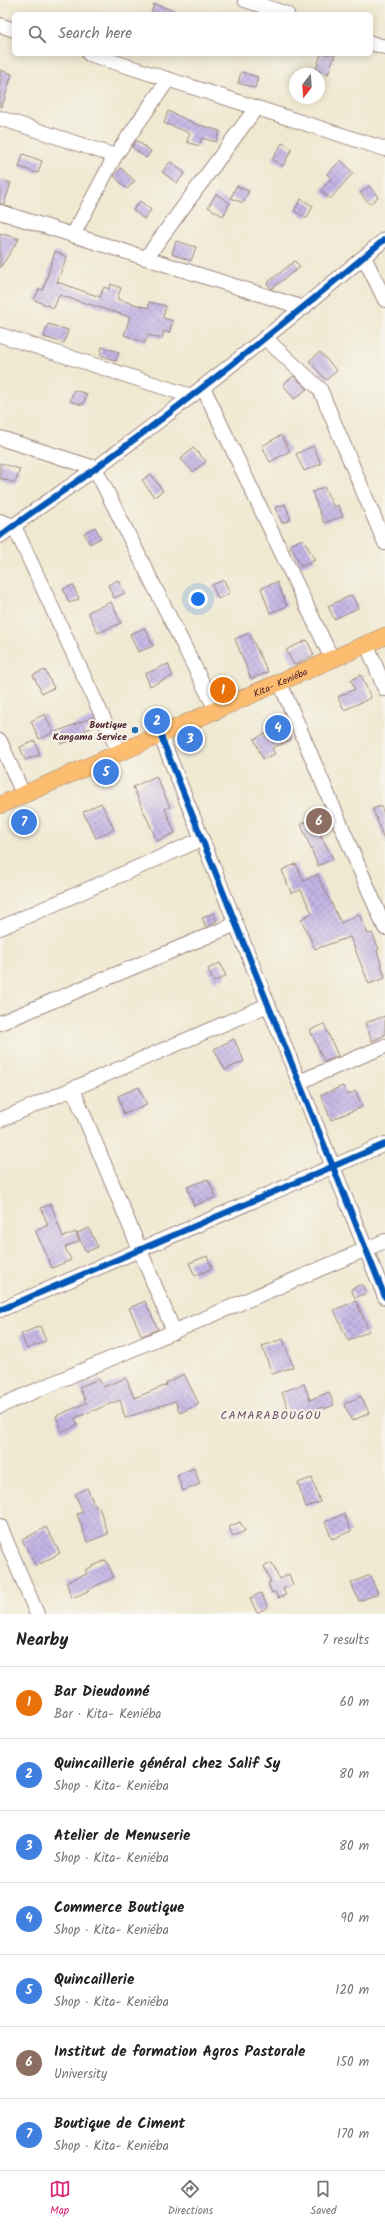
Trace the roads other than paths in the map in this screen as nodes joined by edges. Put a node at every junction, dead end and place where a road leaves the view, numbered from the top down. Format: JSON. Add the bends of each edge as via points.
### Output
{"nodes":[{"id":1,"x":245,"y":0,"type":"edge"},
{"id":2,"x":281,"y":12,"type":"edge"},
{"id":3,"x":0,"y":25,"type":"edge"},
{"id":4,"x":12,"y":29,"type":"edge"},
{"id":5,"x":373,"y":44,"type":"edge"},
{"id":6,"x":385,"y":47,"type":"edge"},
{"id":7,"x":95,"y":56,"type":"edge"},
{"id":8,"x":168,"y":80,"type":"junction"},
{"id":9,"x":256,"y":108,"type":"junction"},
{"id":10,"x":0,"y":118,"type":"edge"},
{"id":11,"x":385,"y":150,"type":"edge"},
{"id":12,"x":115,"y":156,"type":"junction"},
{"id":13,"x":0,"y":212,"type":"edge"},
{"id":14,"x":73,"y":235,"type":"junction"},
{"id":15,"x":385,"y":239,"type":"edge"},
{"id":16,"x":364,"y":257,"type":"junction"},
{"id":17,"x":146,"y":258,"type":"junction"},
{"id":18,"x":385,"y":300,"type":"edge"},
{"id":19,"x":304,"y":308,"type":"junction"},
{"id":20,"x":0,"y":335,"type":"edge"},
{"id":21,"x":265,"y":338,"type":"junction"},
{"id":22,"x":203,"y":387,"type":"junction"},
{"id":23,"x":191,"y":396,"type":"junction"},
{"id":24,"x":0,"y":438,"type":"edge"},
{"id":25,"x":95,"y":468,"type":"junction"},
{"id":26,"x":0,"y":521,"type":"edge"},
{"id":27,"x":14,"y":526,"type":"junction"},
{"id":28,"x":0,"y":536,"type":"edge"},
{"id":29,"x":385,"y":543,"type":"edge"},
{"id":30,"x":385,"y":636,"type":"edge"},
{"id":31,"x":367,"y":645,"type":"junction"},
{"id":32,"x":332,"y":659,"type":"junction"},
{"id":33,"x":280,"y":683,"type":"junction"},
{"id":34,"x":385,"y":689,"type":"edge"},
{"id":35,"x":216,"y":712,"type":"junction"},
{"id":36,"x":160,"y":734,"type":"junction"},
{"id":37,"x":0,"y":741,"type":"edge"},
{"id":38,"x":119,"y":752,"type":"junction"},
{"id":39,"x":23,"y":794,"type":"junction"},
{"id":40,"x":0,"y":805,"type":"edge"},
{"id":41,"x":202,"y":839,"type":"junction"},
{"id":42,"x":236,"y":924,"type":"junction"},
{"id":43,"x":0,"y":928,"type":"edge"},
{"id":44,"x":385,"y":928,"type":"edge"},
{"id":45,"x":263,"y":1007,"type":"dead end"},
{"id":46,"x":0,"y":1023,"type":"edge"},
{"id":47,"x":385,"y":1046,"type":"edge"},
{"id":48,"x":299,"y":1082,"type":"junction"},
{"id":49,"x":73,"y":1089,"type":"junction"},
{"id":50,"x":0,"y":1120,"type":"edge"},
{"id":51,"x":385,"y":1144,"type":"edge"},
{"id":52,"x":333,"y":1166,"type":"junction"},
{"id":53,"x":385,"y":1241,"type":"edge"},
{"id":54,"x":366,"y":1249,"type":"junction"},
{"id":55,"x":140,"y":1250,"type":"junction"},
{"id":56,"x":385,"y":1297,"type":"edge"},
{"id":57,"x":0,"y":1310,"type":"edge"},
{"id":58,"x":174,"y":1332,"type":"junction"},
{"id":59,"x":0,"y":1406,"type":"edge"},
{"id":60,"x":0,"y":1526,"type":"edge"},
{"id":61,"x":37,"y":1614,"type":"edge"}],
"edges":[{"from":1,"to":2,"type":"street"},
{"from":3,"to":4,"type":"street"},
{"from":5,"to":6,"type":"street"},
{"from":7,"to":8,"type":"street"},
{"from":8,"to":9,"type":"street"},
{"from":8,"to":12,"type":"street"},
{"from":9,"to":11,"type":"street"},
{"from":9,"to":17,"type":"street"},
{"from":10,"to":12,"type":"street"},
{"from":12,"to":14,"type":"street"},
{"from":13,"to":14,"type":"street"},
{"from":14,"to":17,"type":"street"},
{"from":15,"to":16,"type":"street"},
{"from":16,"to":18,"type":"street"},
{"from":16,"to":19,"type":"street"},
{"from":17,"to":19,"type":"street"},
{"from":19,"to":21,"type":"street"},
{"from":20,"to":23,"type":"street"},
{"from":21,"to":22,"type":"street"},
{"from":21,"to":29,"type":"street","via":[[320,389]]},
{"from":22,"to":23,"type":"street"},
{"from":22,"to":32,"type":"street"},
{"from":23,"to":25,"type":"street"},
{"from":24,"to":25,"type":"street"},
{"from":25,"to":27,"type":"street"},
{"from":25,"to":35,"type":"street"},
{"from":26,"to":27,"type":"street"},
{"from":27,"to":28,"type":"street"},
{"from":27,"to":38,"type":"street"},
{"from":30,"to":31,"type":"main road","name":"Kita- Keniéba"},
{"from":31,"to":32,"type":"main road","name":"Kita- Keniéba"},
{"from":31,"to":34,"type":"street"},
{"from":32,"to":33,"type":"main road","name":"Kita- Keniéba"},
{"from":33,"to":35,"type":"main road","name":"Kita- Keniéba"},
{"from":33,"to":44,"type":"street"},
{"from":35,"to":36,"type":"main road","name":"Kita- Keniéba"},
{"from":36,"to":38,"type":"main road","name":"Kita- Keniéba"},
{"from":36,"to":41,"type":"street"},
{"from":37,"to":39,"type":"street"},
{"from":38,"to":39,"type":"main road","name":"Kita- Keniéba"},
{"from":39,"to":40,"type":"main road","name":"Kita- Keniéba"},
{"from":41,"to":42,"type":"street"},
{"from":41,"to":43,"type":"street"},
{"from":42,"to":46,"type":"street"},
{"from":42,"to":48,"type":"street"},
{"from":45,"to":49,"type":"street"},
{"from":47,"to":48,"type":"street"},
{"from":48,"to":52,"type":"street"},
{"from":49,"to":50,"type":"street"},
{"from":49,"to":55,"type":"street"},
{"from":51,"to":52,"type":"street"},
{"from":52,"to":54,"type":"street"},
{"from":52,"to":55,"type":"street"},
{"from":53,"to":54,"type":"street"},
{"from":54,"to":56,"type":"street"},
{"from":54,"to":58,"type":"street"},
{"from":55,"to":57,"type":"street"},
{"from":55,"to":58,"type":"street"},
{"from":58,"to":59,"type":"street"},
{"from":60,"to":61,"type":"street"}]}
